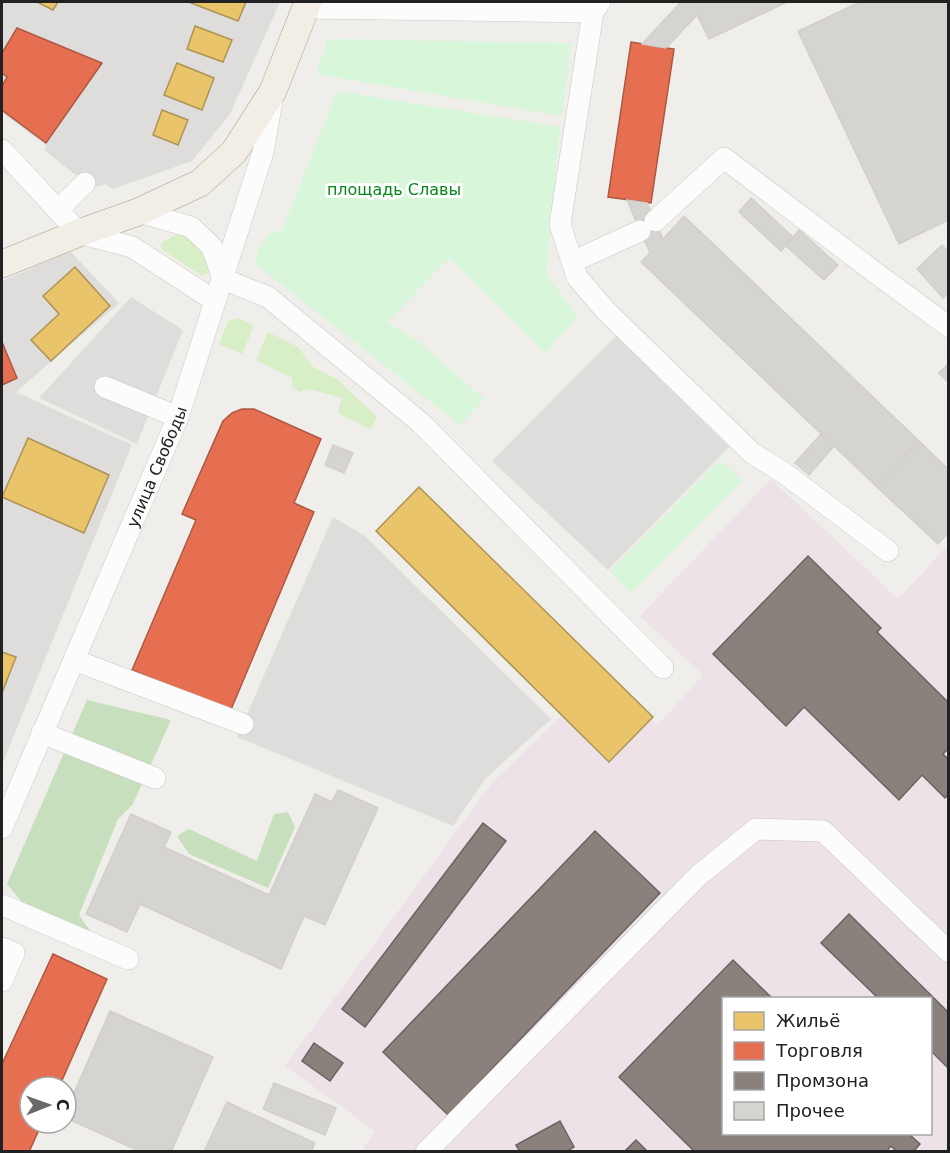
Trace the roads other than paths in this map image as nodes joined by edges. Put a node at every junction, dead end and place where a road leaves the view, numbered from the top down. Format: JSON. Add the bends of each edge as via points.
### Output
{"nodes":[{"id":1,"x":307,"y":5,"type":"edge"},
{"id":2,"x":596,"y":7,"type":"edge"},
{"id":3,"x":273,"y":92,"type":"junction"},
{"id":4,"x":2,"y":150,"type":"edge"},
{"id":5,"x":85,"y":183,"type":"dead end"},
{"id":6,"x":58,"y":210,"type":"junction"},
{"id":7,"x":138,"y":212,"type":"junction"},
{"id":8,"x":79,"y":233,"type":"junction"},
{"id":9,"x":572,"y":262,"type":"junction"},
{"id":10,"x":2,"y":264,"type":"edge"},
{"id":11,"x":223,"y":279,"type":"junction"},
{"id":12,"x":215,"y":302,"type":"junction"},
{"id":13,"x":948,"y":326,"type":"edge"},
{"id":14,"x":105,"y":387,"type":"dead end"},
{"id":15,"x":178,"y":417,"type":"junction"},
{"id":16,"x":888,"y":551,"type":"dead end"},
{"id":17,"x":74,"y":660,"type":"junction"},
{"id":18,"x":663,"y":668,"type":"dead end"},
{"id":19,"x":243,"y":724,"type":"dead end"},
{"id":20,"x":42,"y":733,"type":"junction"},
{"id":21,"x":154,"y":778,"type":"dead end"},
{"id":22,"x":2,"y":828,"type":"edge"},
{"id":23,"x":2,"y":905,"type":"edge"},
{"id":24,"x":2,"y":948,"type":"edge"},
{"id":25,"x":948,"y":951,"type":"edge"},
{"id":26,"x":128,"y":959,"type":"dead end"},
{"id":27,"x":2,"y":981,"type":"edge"},
{"id":28,"x":426,"y":1152,"type":"edge"}],
"edges":[{"from":1,"to":2,"type":"street"},
{"from":1,"to":3,"type":"main road","name":"улица Свободы"},
{"from":2,"to":9,"type":"street","via":[[560,224]]},
{"from":3,"to":7,"type":"main road","name":"улица Свободы","via":[[234,152],[200,183]]},
{"from":3,"to":11,"type":"street","name":"улица Свободы","via":[[263,152]]},
{"from":4,"to":6,"type":"street"},
{"from":5,"to":6,"type":"street"},
{"from":6,"to":8,"type":"street"},
{"from":7,"to":8,"type":"main road","name":"улица Свободы"},
{"from":7,"to":11,"type":"street","via":[[192,227],[212,247]]},
{"from":8,"to":10,"type":"main road","name":"улица Свободы"},
{"from":8,"to":12,"type":"street","via":[[132,248]]},
{"from":9,"to":13,"type":"street","via":[[648,226],[724,158]]},
{"from":9,"to":16,"type":"street","via":[[577,277],[606,311],[752,453]]},
{"from":11,"to":12,"type":"street","name":"улица Свободы"},
{"from":11,"to":18,"type":"street","via":[[268,297],[421,423]]},
{"from":12,"to":15,"type":"street","name":"улица Свободы"},
{"from":14,"to":15,"type":"street"},
{"from":15,"to":17,"type":"street","name":"улица Свободы"},
{"from":17,"to":19,"type":"street"},
{"from":17,"to":20,"type":"street","name":"улица Свободы"},
{"from":20,"to":21,"type":"street"},
{"from":20,"to":22,"type":"street","name":"улица Свободы"},
{"from":23,"to":26,"type":"street"},
{"from":24,"to":27,"type":"street","via":[[14,953]]},
{"from":25,"to":28,"type":"street","via":[[823,831],[756,829],[698,876]]}]}
